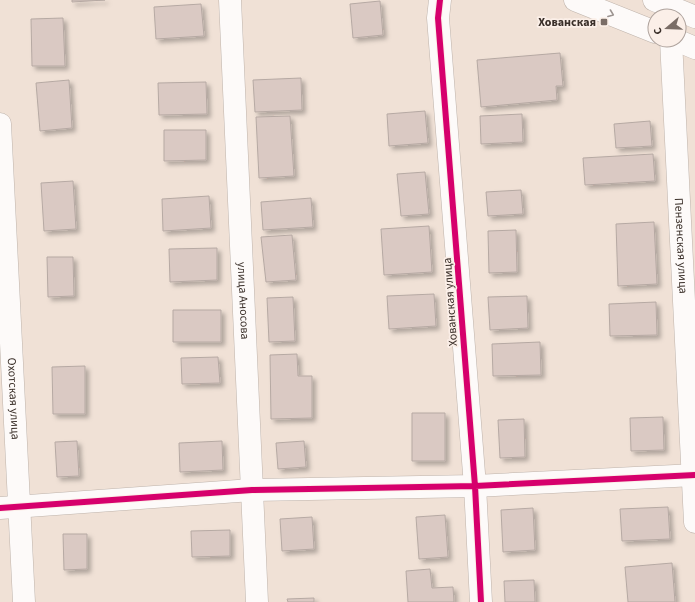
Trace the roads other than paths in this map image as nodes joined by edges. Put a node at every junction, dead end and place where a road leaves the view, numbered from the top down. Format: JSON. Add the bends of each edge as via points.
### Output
{"nodes":[{"id":1,"x":230,"y":0,"type":"edge"},
{"id":2,"x":440,"y":0,"type":"edge"},
{"id":3,"x":575,"y":0,"type":"edge"},
{"id":4,"x":654,"y":0,"type":"edge"},
{"id":5,"x":695,"y":17,"type":"edge"},
{"id":6,"x":647,"y":29,"type":"edge"},
{"id":7,"x":671,"y":48,"type":"edge"},
{"id":8,"x":0,"y":124,"type":"edge"},
{"id":9,"x":2,"y":235,"type":"edge"},
{"id":10,"x":694,"y":475,"type":"edge"},
{"id":11,"x":475,"y":486,"type":"junction"},
{"id":12,"x":252,"y":490,"type":"junction"},
{"id":13,"x":10,"y":507,"type":"edge"},
{"id":14,"x":695,"y":522,"type":"edge"},
{"id":15,"x":24,"y":602,"type":"edge"},
{"id":16,"x":257,"y":602,"type":"edge"},
{"id":17,"x":481,"y":602,"type":"edge"}],
"edges":[{"from":1,"to":12,"type":"street","name":"улица Аносова"},
{"from":2,"to":11,"type":"street","name":"Хованская улица","via":[[438,18]]},
{"from":3,"to":6,"type":"street","one_way":true},
{"from":4,"to":5,"type":"street"},
{"from":7,"to":10,"type":"street","name":"Пензенская улица"},
{"from":8,"to":9,"type":"street","name":"Охотская улица"},
{"from":9,"to":13,"type":"street","name":"Охотская улица"},
{"from":10,"to":11,"type":"street"},
{"from":10,"to":14,"type":"street","name":"Пензенская улица"},
{"from":11,"to":12,"type":"street"},
{"from":11,"to":17,"type":"street","name":"Хованская улица"},
{"from":12,"to":13,"type":"street"},
{"from":12,"to":16,"type":"street","name":"улица Аносова"},
{"from":13,"to":15,"type":"street","name":"Охотская улица"}]}
